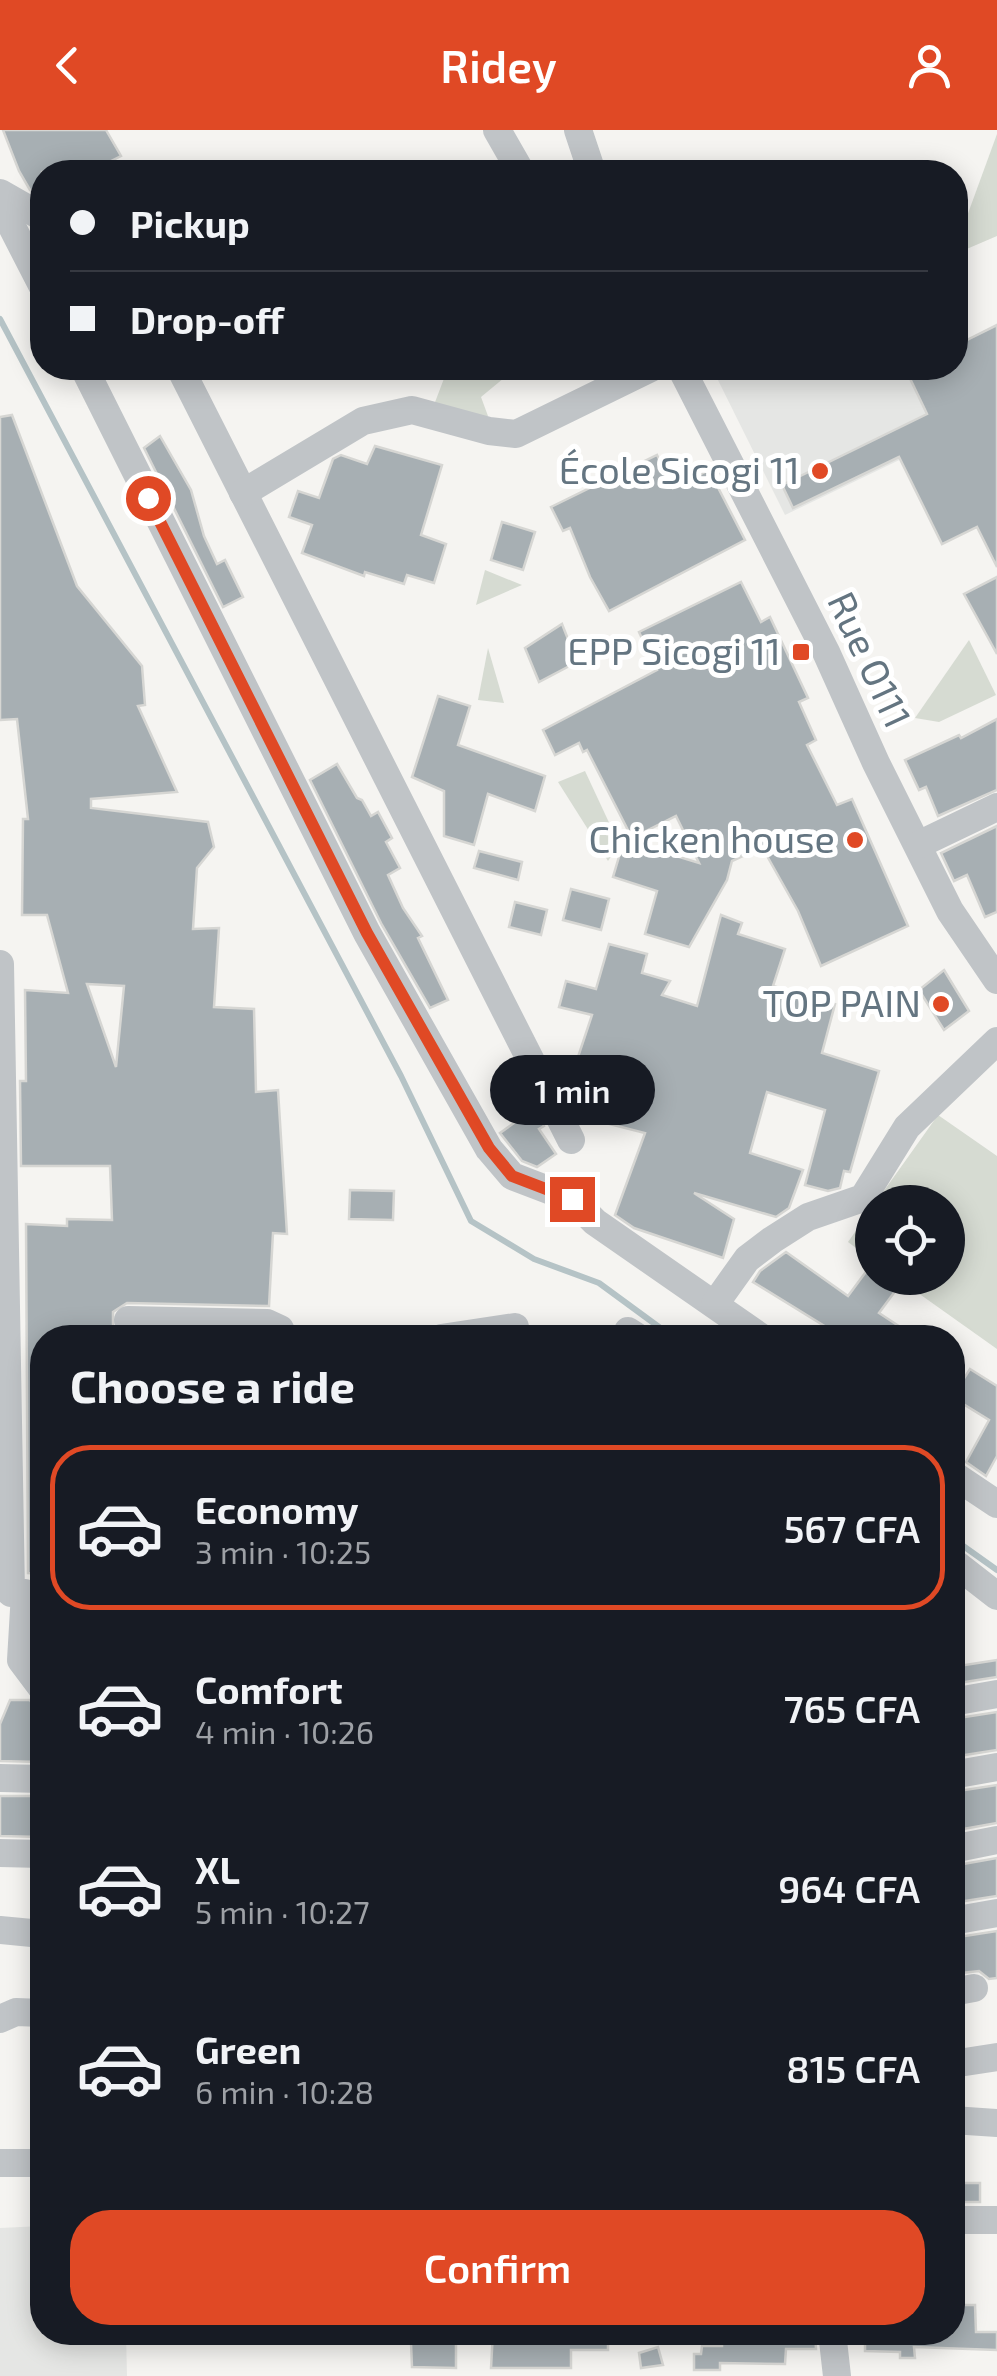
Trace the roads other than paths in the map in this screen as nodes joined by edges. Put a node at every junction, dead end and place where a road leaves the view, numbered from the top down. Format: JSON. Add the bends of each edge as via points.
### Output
{"nodes":[{"id":1,"x":496,"y":130,"type":"edge"},
{"id":2,"x":578,"y":130,"type":"edge"},
{"id":3,"x":514,"y":160,"type":"edge"},
{"id":4,"x":588,"y":160,"type":"edge"},
{"id":5,"x":0,"y":193,"type":"edge"},
{"id":6,"x":30,"y":210,"type":"edge"},
{"id":7,"x":0,"y":212,"type":"edge"},
{"id":8,"x":30,"y":262,"type":"edge"},
{"id":9,"x":90,"y":380,"type":"edge"},
{"id":10,"x":186,"y":380,"type":"edge"},
{"id":11,"x":626,"y":380,"type":"edge"},
{"id":12,"x":687,"y":380,"type":"edge"},
{"id":13,"x":243,"y":493,"type":"junction"},
{"id":14,"x":997,"y":808,"type":"edge"},
{"id":15,"x":920,"y":844,"type":"junction"},
{"id":16,"x":0,"y":964,"type":"edge"},
{"id":17,"x":997,"y":980,"type":"edge"},
{"id":18,"x":997,"y":1041,"type":"edge"},
{"id":19,"x":570,"y":1140,"type":"dead end"},
{"id":20,"x":716,"y":1304,"type":"junction"},
{"id":21,"x":128,"y":1320,"type":"dead end"},
{"id":22,"x":271,"y":1325,"type":"edge"},
{"id":23,"x":744,"y":1325,"type":"edge"},
{"id":24,"x":965,"y":1483,"type":"edge"},
{"id":25,"x":997,"y":1504,"type":"edge"},
{"id":26,"x":965,"y":1571,"type":"edge"},
{"id":27,"x":20,"y":1593,"type":"edge"},
{"id":28,"x":997,"y":1596,"type":"edge"},
{"id":29,"x":30,"y":1671,"type":"edge"},
{"id":30,"x":997,"y":1694,"type":"edge"},
{"id":31,"x":965,"y":1700,"type":"edge"},
{"id":32,"x":997,"y":1768,"type":"edge"},
{"id":33,"x":965,"y":1773,"type":"edge"},
{"id":34,"x":0,"y":1778,"type":"edge"},
{"id":35,"x":30,"y":1779,"type":"edge"},
{"id":36,"x":997,"y":1840,"type":"edge"},
{"id":37,"x":965,"y":1846,"type":"edge"},
{"id":38,"x":0,"y":1853,"type":"edge"},
{"id":39,"x":30,"y":1854,"type":"edge"},
{"id":40,"x":997,"y":1913,"type":"edge"},
{"id":41,"x":965,"y":1918,"type":"edge"},
{"id":42,"x":0,"y":1930,"type":"edge"},
{"id":43,"x":30,"y":1933,"type":"edge"},
{"id":44,"x":30,"y":2013,"type":"edge"},
{"id":45,"x":0,"y":2019,"type":"edge"},
{"id":46,"x":997,"y":2057,"type":"edge"},
{"id":47,"x":965,"y":2062,"type":"edge"},
{"id":48,"x":965,"y":2121,"type":"edge"},
{"id":49,"x":997,"y":2124,"type":"edge"},
{"id":50,"x":0,"y":2163,"type":"edge"},
{"id":51,"x":30,"y":2163,"type":"edge"},
{"id":52,"x":965,"y":2220,"type":"edge"},
{"id":53,"x":997,"y":2220,"type":"edge"},
{"id":54,"x":833,"y":2345,"type":"edge"},
{"id":55,"x":836,"y":2376,"type":"edge"}],
"edges":[{"from":1,"to":3,"type":"street"},
{"from":2,"to":4,"type":"street"},
{"from":5,"to":6,"type":"street"},
{"from":7,"to":8,"type":"street"},
{"from":9,"to":20,"type":"street","via":[[367,933],[489,1148],[512,1176],[572,1199],[595,1222]]},
{"from":10,"to":13,"type":"street"},
{"from":11,"to":13,"type":"street","via":[[516,434],[412,410],[363,422]]},
{"from":12,"to":15,"type":"street","name":"Rue O111"},
{"from":13,"to":19,"type":"street"},
{"from":14,"to":15,"type":"street"},
{"from":15,"to":17,"type":"street","name":"Rue O111","via":[[950,911]]},
{"from":16,"to":27,"type":"street"},
{"from":18,"to":20,"type":"street","via":[[907,1126],[863,1198],[808,1217],[772,1240],[747,1259]]},
{"from":20,"to":23,"type":"street"},
{"from":21,"to":22,"type":"street"},
{"from":24,"to":25,"type":"street"},
{"from":26,"to":28,"type":"street"},
{"from":27,"to":29,"type":"street","via":[[22,1660]]},
{"from":30,"to":31,"type":"street"},
{"from":32,"to":33,"type":"street"},
{"from":34,"to":35,"type":"street"},
{"from":36,"to":37,"type":"street"},
{"from":38,"to":39,"type":"street"},
{"from":40,"to":41,"type":"street"},
{"from":42,"to":43,"type":"street"},
{"from":44,"to":45,"type":"street"},
{"from":46,"to":47,"type":"street"},
{"from":48,"to":49,"type":"street"},
{"from":50,"to":51,"type":"street"},
{"from":52,"to":53,"type":"street"},
{"from":54,"to":55,"type":"street"}]}
